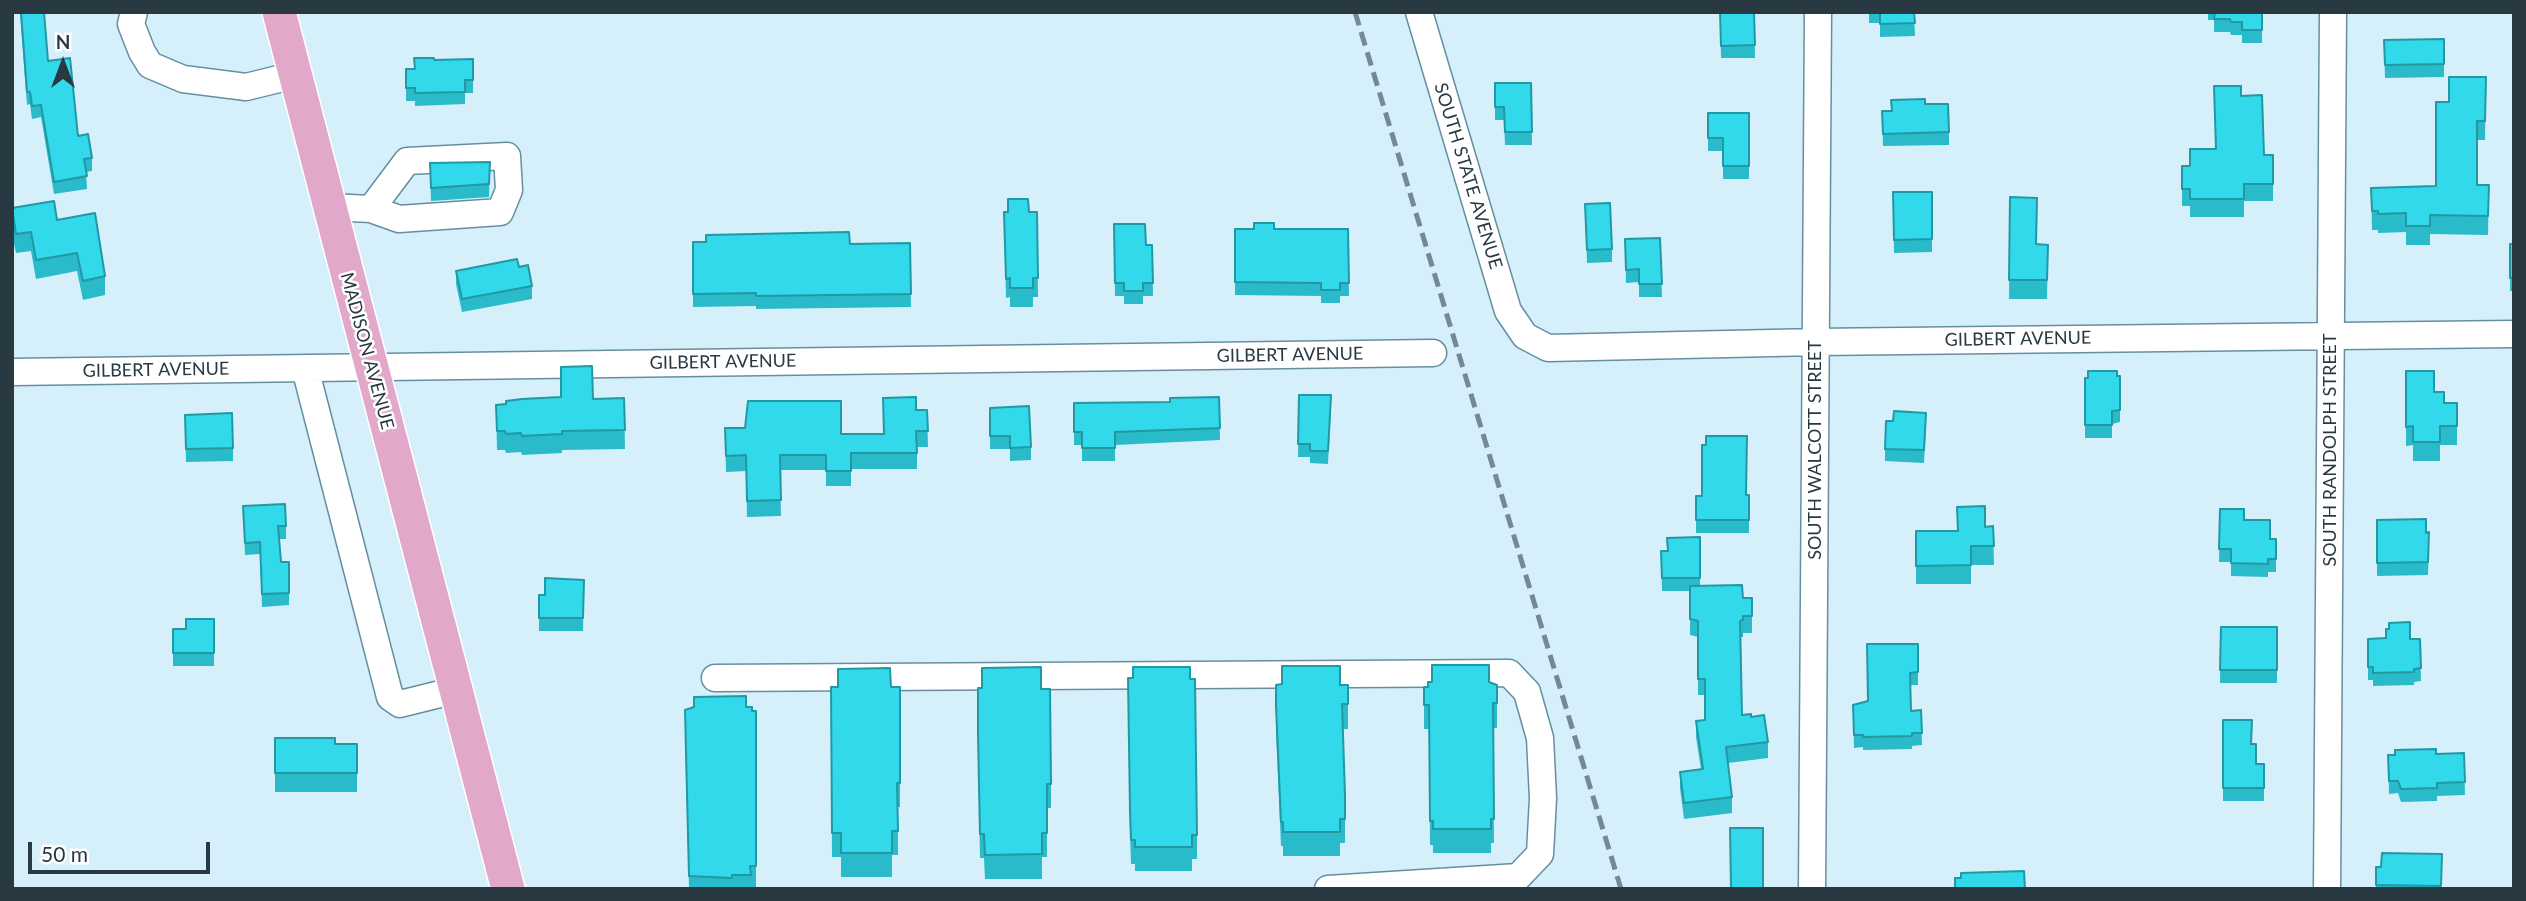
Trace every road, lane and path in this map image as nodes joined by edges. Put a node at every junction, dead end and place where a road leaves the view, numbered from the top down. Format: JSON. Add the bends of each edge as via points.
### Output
{"nodes":[{"id":1,"x":134,"y":12,"type":"edge"},
{"id":2,"x":279,"y":12,"type":"edge"},
{"id":3,"x":1419,"y":12,"type":"edge"},
{"id":4,"x":1818,"y":12,"type":"edge"},
{"id":5,"x":2333,"y":12,"type":"edge"},
{"id":6,"x":295,"y":75,"type":"junction"},
{"id":7,"x":329,"y":206,"type":"junction"},
{"id":8,"x":371,"y":209,"type":"junction"},
{"id":9,"x":2514,"y":334,"type":"edge"},
{"id":10,"x":1525,"y":336,"type":"joint"},
{"id":11,"x":2330,"y":336,"type":"junction"},
{"id":12,"x":1815,"y":342,"type":"junction"},
{"id":13,"x":1433,"y":353,"type":"dead end"},
{"id":14,"x":371,"y":367,"type":"junction"},
{"id":15,"x":305,"y":368,"type":"junction"},
{"id":16,"x":12,"y":372,"type":"edge"},
{"id":17,"x":715,"y":678,"type":"dead end"},
{"id":18,"x":456,"y":690,"type":"junction"},
{"id":19,"x":508,"y":889,"type":"edge"},
{"id":20,"x":1328,"y":889,"type":"edge"},
{"id":21,"x":1812,"y":889,"type":"edge"},
{"id":22,"x":2327,"y":889,"type":"edge"}],
"edges":[{"from":1,"to":6,"type":"street","via":[[131,24],[150,65],[183,79],[246,87]]},
{"from":2,"to":6,"type":"main road","name":"MADISON AVENUE"},
{"from":3,"to":10,"type":"street","name":"SOUTH STATE AVENUE","via":[[1508,311]]},
{"from":4,"to":12,"type":"street","name":"SOUTH WALCOTT STREET"},
{"from":5,"to":11,"type":"street","name":"SOUTH RANDOLPH STREET"},
{"from":6,"to":7,"type":"main road","name":"MADISON AVENUE"},
{"from":7,"to":8,"type":"street"},
{"from":7,"to":14,"type":"main road","name":"MADISON AVENUE"},
{"from":8,"to":8,"type":"street","via":[[399,219],[500,212],[509,190],[507,156],[407,161]]},
{"from":9,"to":11,"type":"street","name":"GILBERT AVENUE"},
{"from":10,"to":12,"type":"street","name":"GILBERT AVENUE","via":[[1548,348],[1562,349]]},
{"from":11,"to":12,"type":"street","name":"GILBERT AVENUE"},
{"from":11,"to":22,"type":"street","name":"SOUTH RANDOLPH STREET"},
{"from":12,"to":21,"type":"street","name":"SOUTH WALCOTT STREET"},
{"from":13,"to":14,"type":"street","name":"GILBERT AVENUE"},
{"from":14,"to":15,"type":"street","name":"GILBERT AVENUE"},
{"from":14,"to":18,"type":"main road","name":"MADISON AVENUE"},
{"from":15,"to":16,"type":"street","name":"GILBERT AVENUE"},
{"from":15,"to":18,"type":"street","via":[[390,697],[400,704]]},
{"from":17,"to":20,"type":"street","via":[[1509,673],[1527,692],[1540,738],[1540,853],[1518,877]]},
{"from":18,"to":19,"type":"main road","name":"MADISON AVENUE"}]}
